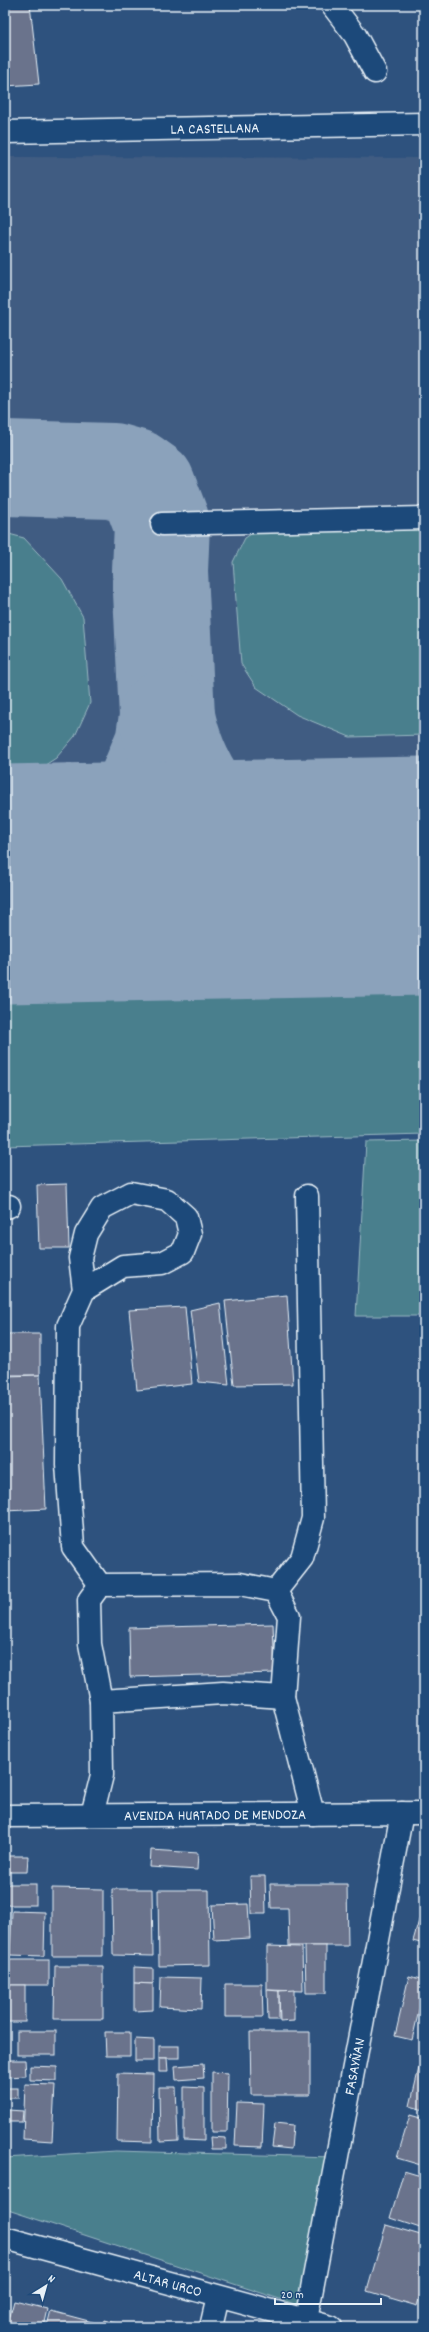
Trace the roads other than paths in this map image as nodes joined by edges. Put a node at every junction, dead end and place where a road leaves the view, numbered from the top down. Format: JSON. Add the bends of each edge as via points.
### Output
{"nodes":[{"id":1,"x":332,"y":5,"type":"edge"},
{"id":2,"x":375,"y":72,"type":"dead end"},
{"id":3,"x":424,"y":124,"type":"edge"},
{"id":4,"x":5,"y":132,"type":"edge"},
{"id":5,"x":424,"y":518,"type":"edge"},
{"id":6,"x":162,"y":524,"type":"dead end"},
{"id":7,"x":307,"y":1196,"type":"dead end"},
{"id":8,"x":84,"y":1290,"type":"junction"},
{"id":9,"x":100,"y":1585,"type":"junction"},
{"id":10,"x":276,"y":1591,"type":"junction"},
{"id":11,"x":283,"y":1697,"type":"junction"},
{"id":12,"x":101,"y":1701,"type":"junction"},
{"id":13,"x":402,"y":1813,"type":"junction"},
{"id":14,"x":424,"y":1813,"type":"edge"},
{"id":15,"x":313,"y":1814,"type":"junction"},
{"id":16,"x":92,"y":1815,"type":"junction"},
{"id":17,"x":5,"y":1816,"type":"edge"},
{"id":18,"x":5,"y":2238,"type":"edge"},
{"id":19,"x":218,"y":2297,"type":"junction"},
{"id":20,"x":306,"y":2320,"type":"junction"},
{"id":21,"x":211,"y":2327,"type":"edge"},
{"id":22,"x":331,"y":2327,"type":"edge"}],
"edges":[{"from":1,"to":2,"type":"street","via":[[355,35]]},
{"from":3,"to":4,"type":"street","name":"LA CASTELLANA"},
{"from":5,"to":6,"type":"street"},
{"from":7,"to":10,"type":"street","via":[[313,1518],[302,1558]]},
{"from":8,"to":8,"type":"street","via":[[123,1266],[162,1263],[183,1252],[190,1234],[186,1217],[167,1200],[131,1193],[102,1208],[86,1234],[80,1258]]},
{"from":8,"to":9,"type":"street","via":[[68,1326],[67,1464],[73,1546]]},
{"from":9,"to":10,"type":"street","via":[[240,1584]]},
{"from":9,"to":12,"type":"street","via":[[89,1600],[90,1644]]},
{"from":10,"to":11,"type":"street","via":[[289,1616]]},
{"from":11,"to":12,"type":"street","via":[[223,1693]]},
{"from":11,"to":15,"type":"street"},
{"from":12,"to":16,"type":"street","via":[[102,1775]]},
{"from":13,"to":14,"type":"street","name":"AVENIDA HURTADO DE MENDOZA"},
{"from":13,"to":15,"type":"street","name":"AVENIDA HURTADO DE MENDOZA"},
{"from":13,"to":20,"type":"street","name":"FASAYÑAN"},
{"from":15,"to":16,"type":"street","name":"AVENIDA HURTADO DE MENDOZA"},
{"from":16,"to":17,"type":"street","name":"AVENIDA HURTADO DE MENDOZA"},
{"from":18,"to":19,"type":"street","name":"ALTAR URCO"},
{"from":19,"to":20,"type":"street","name":"ALTAR URCO"},
{"from":19,"to":21,"type":"street"},
{"from":20,"to":22,"type":"street","name":"ALTAR URCO"}]}
